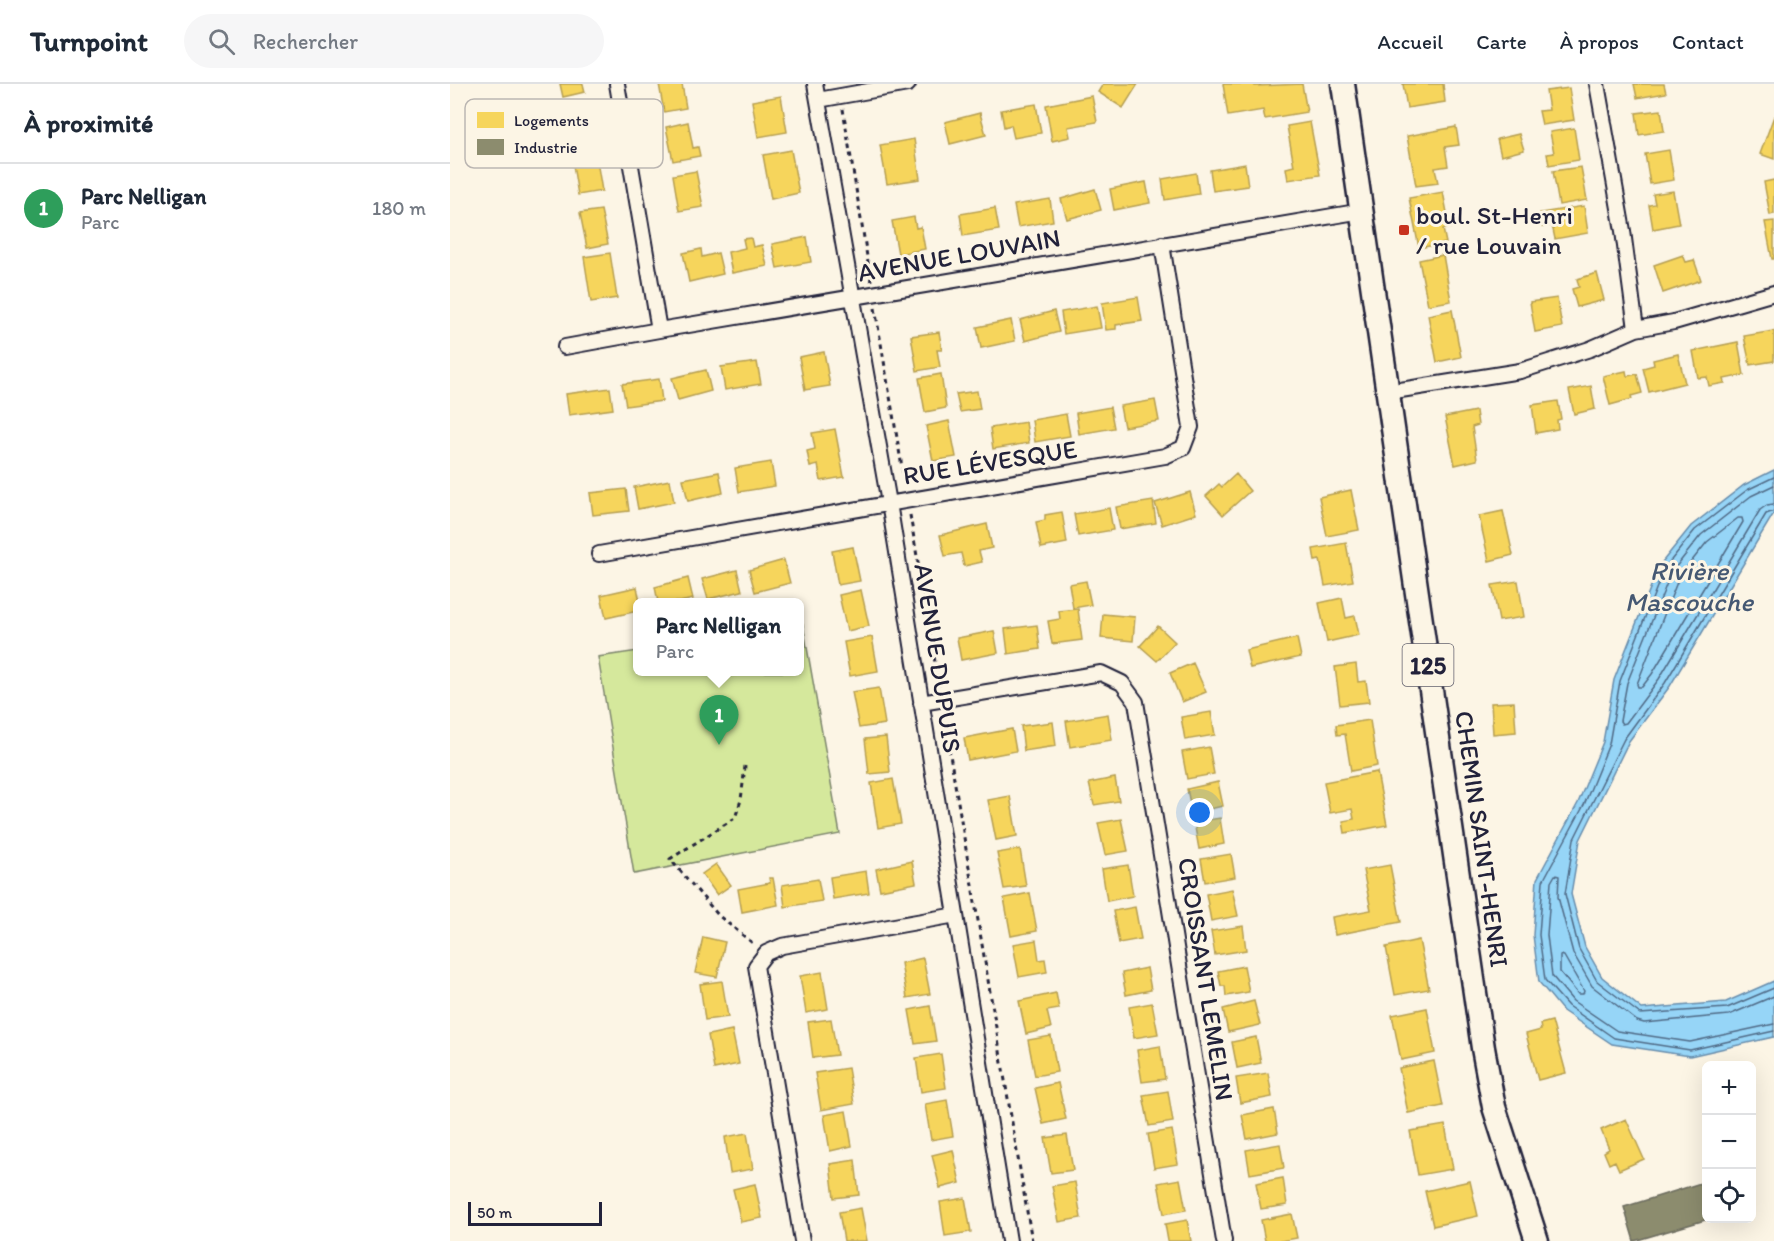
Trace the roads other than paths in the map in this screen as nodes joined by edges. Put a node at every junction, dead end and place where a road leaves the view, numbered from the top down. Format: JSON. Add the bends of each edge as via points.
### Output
{"nodes":[{"id":1,"x":617,"y":84,"type":"edge"},
{"id":2,"x":815,"y":84,"type":"edge"},
{"id":3,"x":908,"y":84,"type":"edge"},
{"id":4,"x":1343,"y":84,"type":"edge"},
{"id":5,"x":1597,"y":84,"type":"edge"},
{"id":6,"x":620,"y":99,"type":"edge"},
{"id":7,"x":818,"y":100,"type":"junction"},
{"id":8,"x":631,"y":168,"type":"edge"},
{"id":9,"x":1362,"y":211,"type":"junction"},
{"id":10,"x":1162,"y":244,"type":"junction"},
{"id":11,"x":1774,"y":293,"type":"edge"},
{"id":12,"x":852,"y":298,"type":"junction"},
{"id":13,"x":1636,"y":329,"type":"junction"},
{"id":14,"x":659,"y":330,"type":"junction"},
{"id":15,"x":565,"y":347,"type":"dead end"},
{"id":16,"x":1388,"y":392,"type":"junction"},
{"id":17,"x":889,"y":503,"type":"junction"},
{"id":18,"x":599,"y":554,"type":"dead end"},
{"id":19,"x":921,"y":703,"type":"junction"},
{"id":20,"x":956,"y":915,"type":"junction"},
{"id":21,"x":802,"y":1241,"type":"edge"},
{"id":22,"x":1009,"y":1241,"type":"edge"},
{"id":23,"x":1224,"y":1241,"type":"edge"},
{"id":24,"x":1537,"y":1241,"type":"edge"}],
"edges":[{"from":1,"to":6,"type":"street"},
{"from":2,"to":7,"type":"street","name":"AVENUE DUPUIS"},
{"from":3,"to":7,"type":"street"},
{"from":4,"to":9,"type":"main road","name":"CHEMIN SAINT-HENRI","number":"125"},
{"from":5,"to":13,"type":"street"},
{"from":7,"to":12,"type":"street","name":"AVENUE DUPUIS"},
{"from":8,"to":14,"type":"street"},
{"from":9,"to":10,"type":"street","name":"AVENUE LOUVAIN"},
{"from":9,"to":16,"type":"main road","name":"CHEMIN SAINT-HENRI","number":"125"},
{"from":10,"to":12,"type":"street","name":"AVENUE LOUVAIN"},
{"from":10,"to":17,"type":"street","name":"RUE LÉVESQUE","via":[[1191,427],[1183,448],[1166,456]]},
{"from":11,"to":13,"type":"street"},
{"from":12,"to":14,"type":"street","name":"AVENUE LOUVAIN"},
{"from":12,"to":17,"type":"street","name":"AVENUE DUPUIS"},
{"from":13,"to":16,"type":"street","via":[[1590,349],[1520,371]]},
{"from":14,"to":15,"type":"street","name":"AVENUE LOUVAIN"},
{"from":16,"to":24,"type":"main road","name":"CHEMIN SAINT-HENRI","number":"125","via":[[1483,1048],[1494,1107]]},
{"from":17,"to":18,"type":"street","name":"RUE LÉVESQUE"},
{"from":17,"to":19,"type":"street","name":"AVENUE DUPUIS"},
{"from":19,"to":20,"type":"street","name":"AVENUE DUPUIS"},
{"from":19,"to":23,"type":"street","name":"CROISSANT LEMELIN","via":[[1101,674],[1122,683],[1136,702]]},
{"from":20,"to":21,"type":"street","via":[[782,946],[766,953],[756,966]]},
{"from":20,"to":22,"type":"street","name":"AVENUE DUPUIS"}]}
